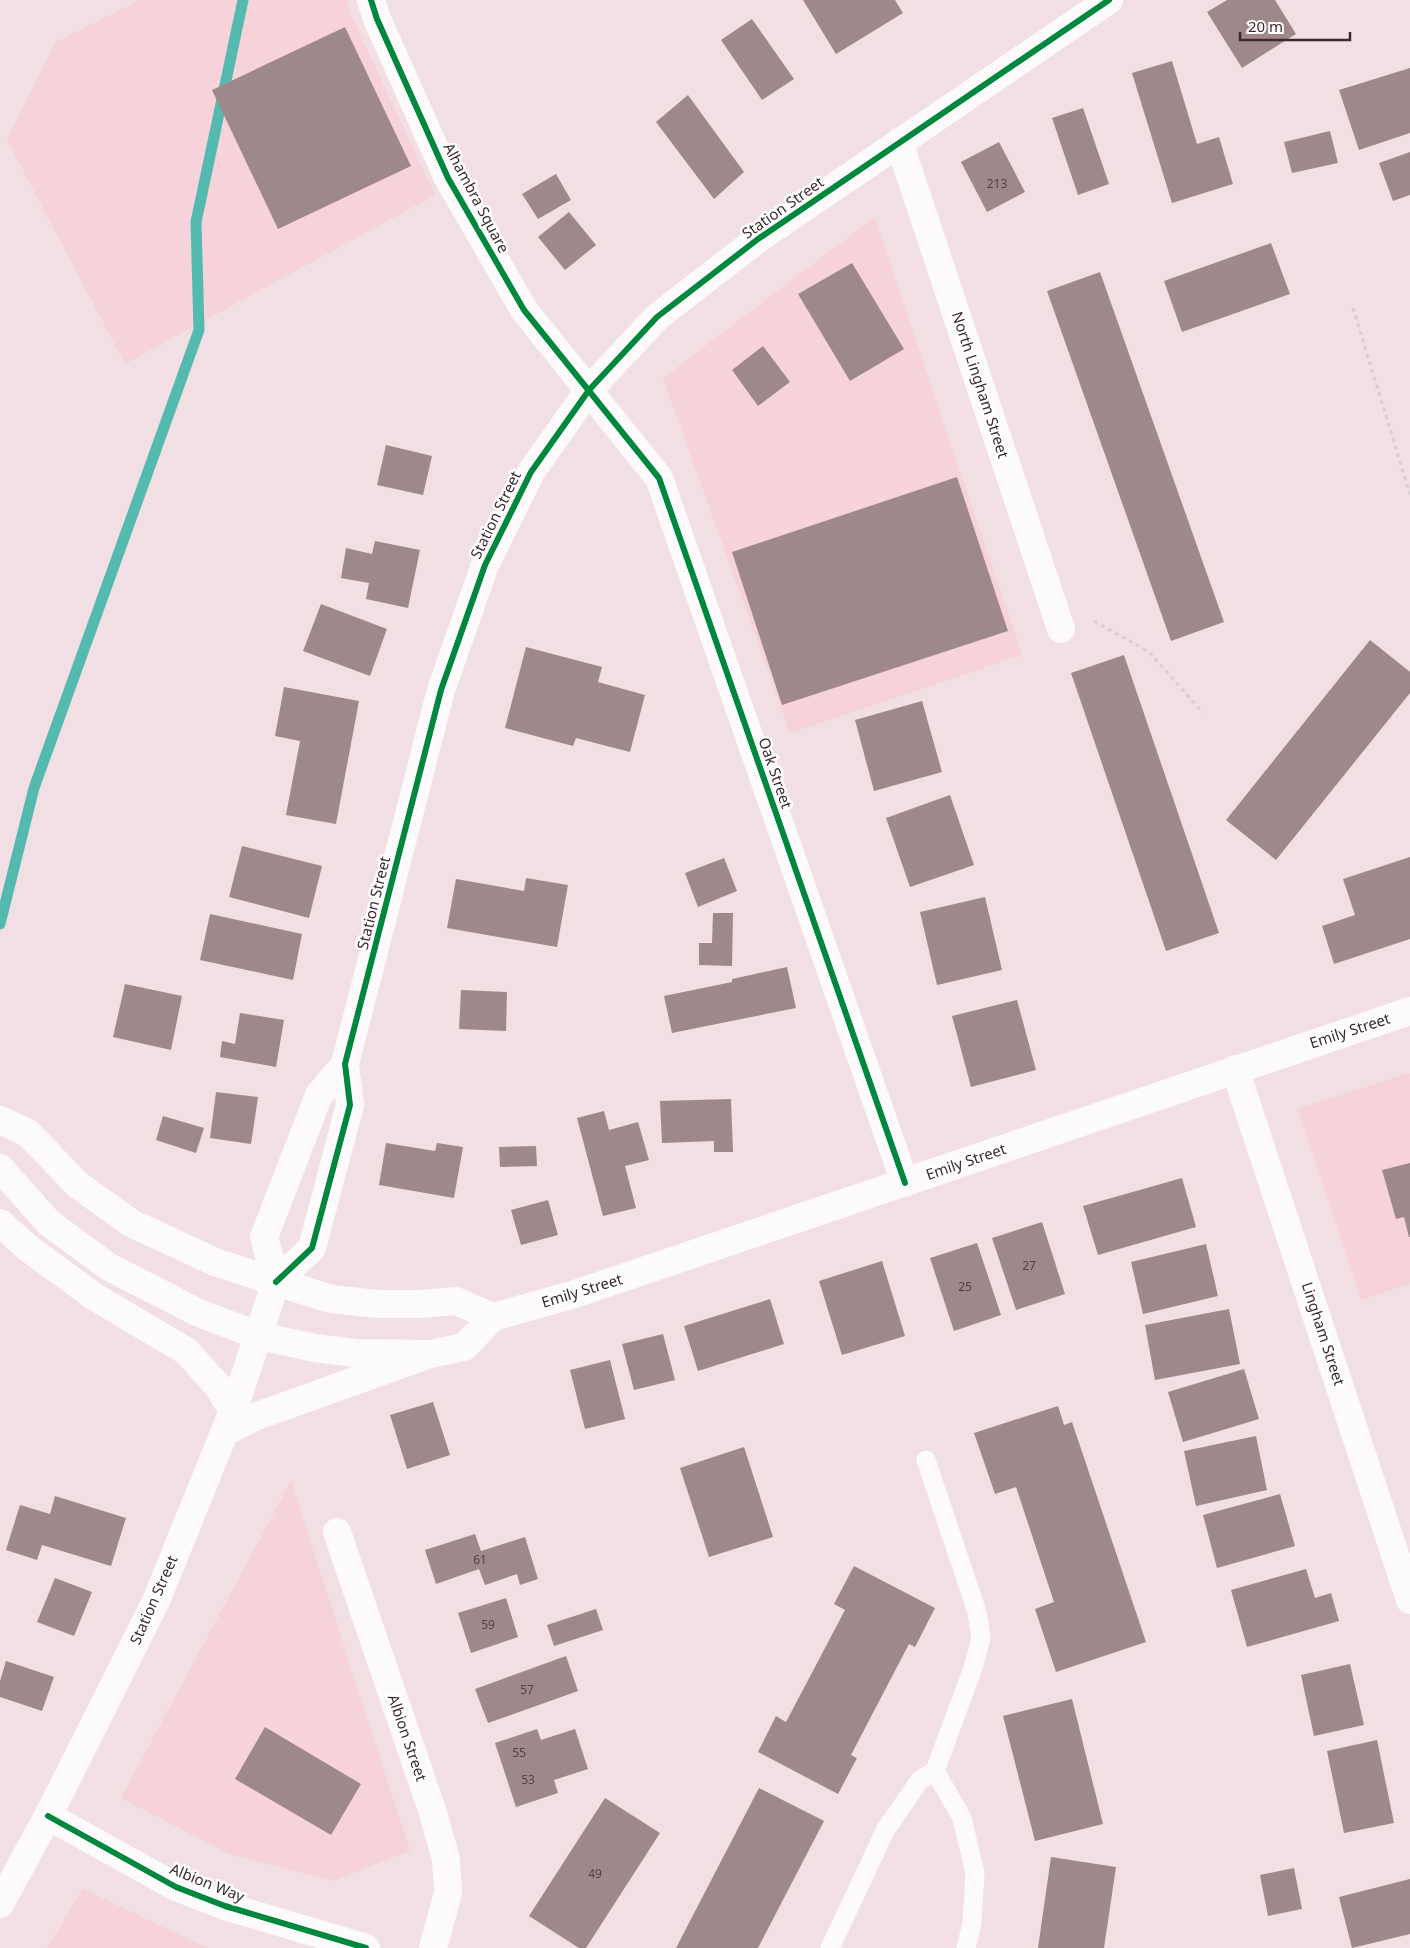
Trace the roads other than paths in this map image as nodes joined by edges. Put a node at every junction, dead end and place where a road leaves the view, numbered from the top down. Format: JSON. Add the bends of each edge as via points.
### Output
{"nodes":[{"id":1,"x":371,"y":0,"type":"edge"},
{"id":2,"x":1109,"y":0,"type":"edge"},
{"id":3,"x":899,"y":142,"type":"junction"},
{"id":4,"x":589,"y":390,"type":"junction"},
{"id":5,"x":1061,"y":629,"type":"dead end"},
{"id":6,"x":1410,"y":1011,"type":"edge"},
{"id":7,"x":345,"y":1064,"type":"junction"},
{"id":8,"x":1235,"y":1069,"type":"junction"},
{"id":9,"x":0,"y":1120,"type":"edge"},
{"id":10,"x":0,"y":1168,"type":"edge"},
{"id":11,"x":905,"y":1183,"type":"junction"},
{"id":12,"x":0,"y":1223,"type":"edge"},
{"id":13,"x":276,"y":1282,"type":"junction"},
{"id":14,"x":493,"y":1317,"type":"junction"},
{"id":15,"x":259,"y":1336,"type":"junction"},
{"id":16,"x":430,"y":1354,"type":"junction"},
{"id":17,"x":229,"y":1421,"type":"junction"},
{"id":18,"x":926,"y":1460,"type":"dead end"},
{"id":19,"x":337,"y":1532,"type":"dead end"},
{"id":20,"x":1410,"y":1600,"type":"edge"},
{"id":21,"x":935,"y":1771,"type":"junction"},
{"id":22,"x":48,"y":1816,"type":"junction"},
{"id":23,"x":0,"y":1904,"type":"edge"},
{"id":24,"x":366,"y":1948,"type":"edge"},
{"id":25,"x":433,"y":1948,"type":"edge"},
{"id":26,"x":830,"y":1948,"type":"edge"},
{"id":27,"x":966,"y":1948,"type":"edge"}],
"edges":[{"from":1,"to":4,"type":"street","name":"Alhambra Square","via":[[448,178],[524,310]]},
{"from":2,"to":3,"type":"street","name":"Station Street"},
{"from":3,"to":4,"type":"street","name":"Station Street","via":[[758,240],[657,317]]},
{"from":3,"to":5,"type":"street","name":"North Lingham Street"},
{"from":4,"to":7,"type":"street","name":"Station Street","via":[[531,472],[485,565],[441,690]]},
{"from":4,"to":11,"type":"street","name":"Oak Street","via":[[659,478]]},
{"from":6,"to":8,"type":"street","name":"Emily Street"},
{"from":7,"to":13,"type":"street","name":"Station Street","via":[[350,1105],[312,1248]]},
{"from":7,"to":13,"type":"street","name":"Station Street","via":[[319,1095],[264,1237]]},
{"from":8,"to":11,"type":"street","name":"Emily Street"},
{"from":8,"to":20,"type":"street","name":"Lingham Street"},
{"from":9,"to":13,"type":"street","via":[[28,1133],[78,1185],[131,1223],[215,1262]]},
{"from":10,"to":15,"type":"street","via":[[49,1223],[108,1267],[199,1313]]},
{"from":11,"to":14,"type":"street","name":"Emily Street","via":[[572,1295]]},
{"from":12,"to":17,"type":"street","via":[[28,1248],[95,1296],[186,1351],[217,1384]]},
{"from":13,"to":14,"type":"street","via":[[331,1299],[378,1304],[456,1301]]},
{"from":13,"to":15,"type":"street","name":"Station Street"},
{"from":14,"to":16,"type":"street","via":[[464,1347]]},
{"from":15,"to":16,"type":"street","via":[[355,1353]]},
{"from":15,"to":17,"type":"street","name":"Station Street"},
{"from":16,"to":17,"type":"street","via":[[254,1417]]},
{"from":17,"to":22,"type":"street","name":"Station Street","via":[[156,1601]]},
{"from":18,"to":21,"type":"lane","via":[[978,1612],[980,1638],[973,1668]]},
{"from":19,"to":25,"type":"street","name":"Albion Street","via":[[446,1859],[448,1893]]},
{"from":21,"to":26,"type":"lane","via":[[920,1780],[886,1829]]},
{"from":21,"to":27,"type":"lane","via":[[962,1818],[975,1873],[972,1923]]},
{"from":22,"to":23,"type":"street","name":"Station Street"},
{"from":22,"to":24,"type":"street","name":"Albion Way","via":[[176,1887],[225,1906]]}]}
